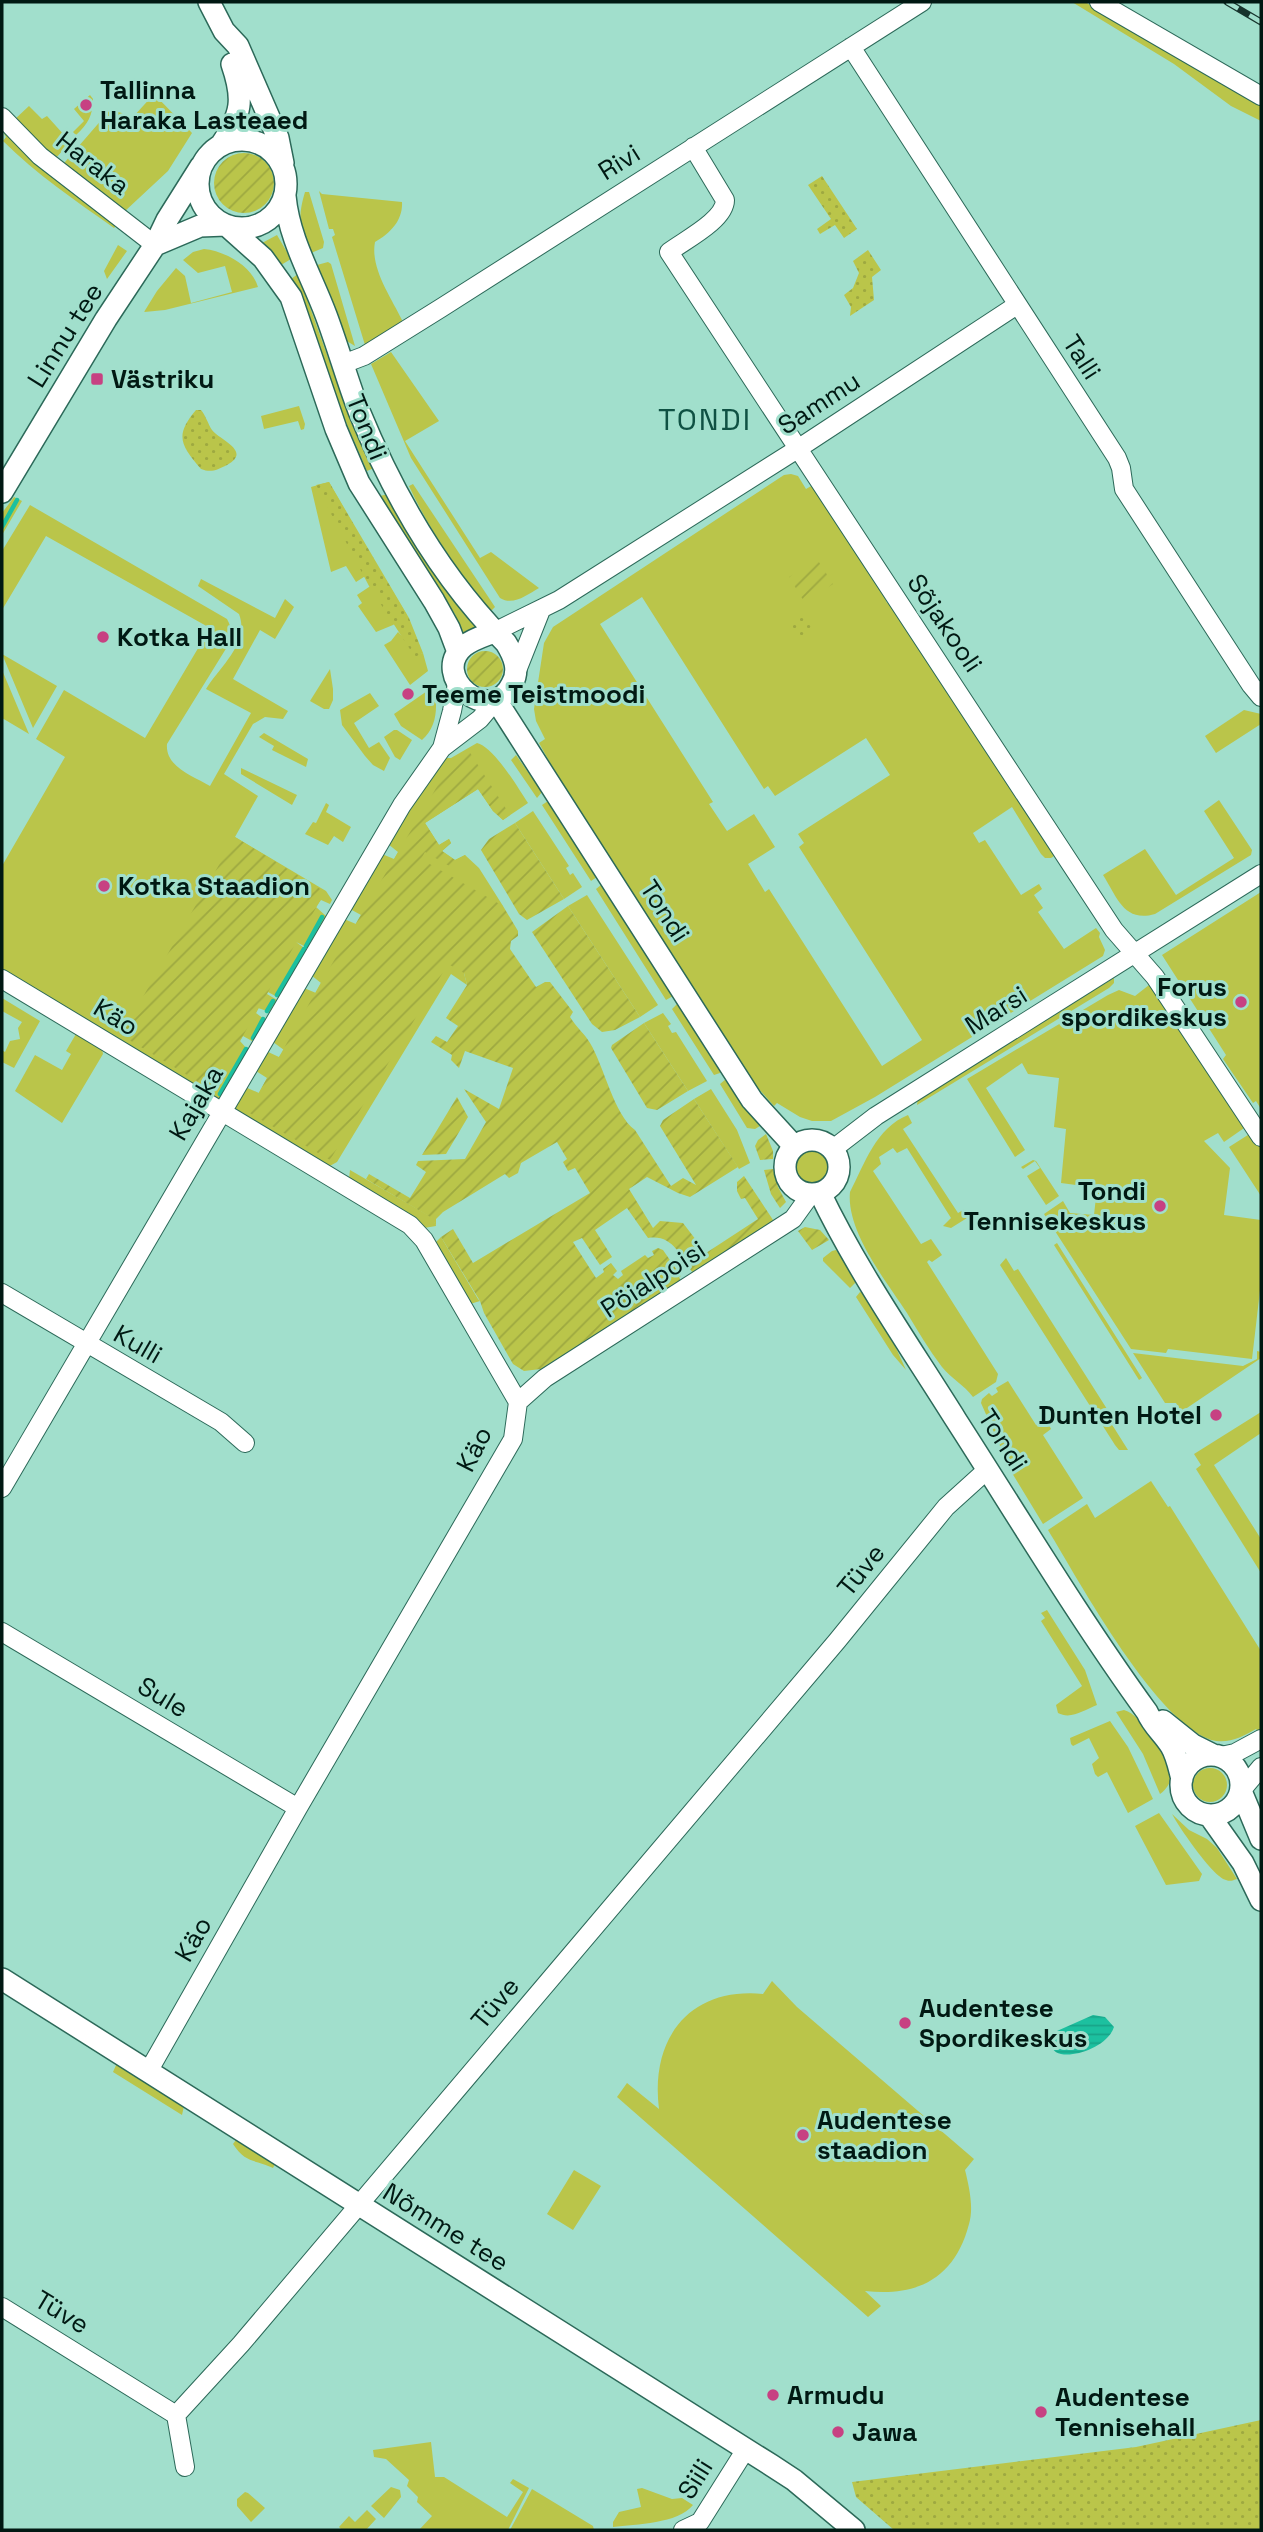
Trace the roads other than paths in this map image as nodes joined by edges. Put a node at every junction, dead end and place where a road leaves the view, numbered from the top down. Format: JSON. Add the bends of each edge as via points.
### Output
{"nodes":[{"id":1,"x":209,"y":2,"type":"edge"},
{"id":2,"x":922,"y":2,"type":"edge"},
{"id":3,"x":1099,"y":2,"type":"edge"},
{"id":4,"x":224,"y":31,"type":"junction"},
{"id":5,"x":851,"y":47,"type":"junction"},
{"id":6,"x":1261,"y":96,"type":"edge"},
{"id":7,"x":2,"y":117,"type":"edge"},
{"id":8,"x":220,"y":145,"type":"junction"},
{"id":9,"x":693,"y":147,"type":"junction"},
{"id":10,"x":201,"y":166,"type":"junction"},
{"id":11,"x":284,"y":169,"type":"junction"},
{"id":12,"x":285,"y":196,"type":"junction"},
{"id":13,"x":226,"y":225,"type":"junction"},
{"id":14,"x":155,"y":245,"type":"junction"},
{"id":15,"x":1017,"y":305,"type":"junction"},
{"id":16,"x":343,"y":365,"type":"junction"},
{"id":17,"x":799,"y":448,"type":"junction"},
{"id":18,"x":4,"y":484,"type":"edge"},
{"id":19,"x":541,"y":610,"type":"junction"},
{"id":20,"x":495,"y":632,"type":"junction"},
{"id":21,"x":458,"y":652,"type":"junction"},
{"id":22,"x":516,"y":673,"type":"junction"},
{"id":23,"x":457,"y":684,"type":"junction"},
{"id":24,"x":1261,"y":696,"type":"edge"},
{"id":25,"x":496,"y":700,"type":"junction"},
{"id":26,"x":442,"y":748,"type":"junction"},
{"id":27,"x":1261,"y":874,"type":"edge"},
{"id":28,"x":1134,"y":953,"type":"junction"},
{"id":29,"x":2,"y":979,"type":"edge"},
{"id":30,"x":221,"y":1112,"type":"junction"},
{"id":31,"x":1261,"y":1137,"type":"edge"},
{"id":32,"x":794,"y":1146,"type":"junction"},
{"id":33,"x":833,"y":1149,"type":"junction"},
{"id":34,"x":815,"y":1194,"type":"junction"},
{"id":35,"x":2,"y":1293,"type":"edge"},
{"id":36,"x":87,"y":1344,"type":"junction"},
{"id":37,"x":518,"y":1402,"type":"junction"},
{"id":38,"x":246,"y":1443,"type":"dead end"},
{"id":39,"x":988,"y":1469,"type":"junction"},
{"id":40,"x":2,"y":1488,"type":"edge"},
{"id":41,"x":2,"y":1632,"type":"edge"},
{"id":42,"x":1147,"y":1712,"type":"junction"},
{"id":43,"x":1261,"y":1739,"type":"edge"},
{"id":44,"x":1217,"y":1756,"type":"junction"},
{"id":45,"x":1261,"y":1767,"type":"edge"},
{"id":46,"x":1182,"y":1779,"type":"junction"},
{"id":47,"x":1241,"y":1791,"type":"junction"},
{"id":48,"x":299,"y":1808,"type":"junction"},
{"id":49,"x":1209,"y":1815,"type":"junction"},
{"id":50,"x":1261,"y":1839,"type":"edge"},
{"id":51,"x":1261,"y":1900,"type":"edge"},
{"id":52,"x":2,"y":1979,"type":"edge"},
{"id":53,"x":148,"y":2072,"type":"junction"},
{"id":54,"x":358,"y":2205,"type":"junction"},
{"id":55,"x":2,"y":2307,"type":"edge"},
{"id":56,"x":176,"y":2415,"type":"junction"},
{"id":57,"x":746,"y":2449,"type":"junction"},
{"id":58,"x":185,"y":2467,"type":"dead end"},
{"id":59,"x":683,"y":2530,"type":"edge"},
{"id":60,"x":854,"y":2530,"type":"edge"}],
"edges":[{"from":1,"to":4,"type":"street"},
{"from":2,"to":5,"type":"street","name":"Rivi"},
{"from":3,"to":6,"type":"street"},
{"from":4,"to":8,"type":"street","via":[[240,88],[240,106]]},
{"from":4,"to":11,"type":"street","via":[[238,46],[278,138]]},
{"from":5,"to":9,"type":"street","name":"Rivi"},
{"from":5,"to":15,"type":"street","name":"Talli"},
{"from":7,"to":14,"type":"street","name":"Haraka","via":[[40,156]]},
{"from":8,"to":10,"type":"street"},
{"from":8,"to":11,"type":"street","via":[[253,141],[275,154]]},
{"from":9,"to":16,"type":"street","name":"Rivi"},
{"from":9,"to":17,"type":"street","name":"Sõjakooli","via":[[725,206],[718,218],[669,252]]},
{"from":10,"to":13,"type":"street","via":[[198,182],[203,204]]},
{"from":10,"to":14,"type":"street","name":"Linnu tee"},
{"from":11,"to":12,"type":"street"},
{"from":12,"to":13,"type":"street","via":[[263,223],[240,228]]},
{"from":12,"to":16,"type":"street","name":"Tondi","via":[[288,226]]},
{"from":13,"to":14,"type":"street","via":[[200,226]]},
{"from":13,"to":21,"type":"street","name":"Tondi","via":[[263,258],[291,297],[359,483],[434,601]]},
{"from":14,"to":18,"type":"street","name":"Linnu tee"},
{"from":15,"to":17,"type":"street","name":"Sammu"},
{"from":15,"to":24,"type":"street","name":"Talli","via":[[1117,458],[1124,489]]},
{"from":16,"to":20,"type":"street","name":"Tondi","via":[[360,412],[416,526],[458,591]]},
{"from":17,"to":19,"type":"street","name":"Sammu"},
{"from":17,"to":28,"type":"street","name":"Sõjakooli","via":[[1114,930]]},
{"from":19,"to":20,"type":"street","name":"Sammu"},
{"from":19,"to":22,"type":"street"},
{"from":20,"to":21,"type":"street"},
{"from":20,"to":22,"type":"street","via":[[512,652]]},
{"from":21,"to":23,"type":"street"},
{"from":22,"to":25,"type":"street","via":[[506,693]]},
{"from":23,"to":25,"type":"street","via":[[477,700]]},
{"from":23,"to":26,"type":"street","name":"Kajaka"},
{"from":25,"to":26,"type":"street","name":"Kajaka","via":[[480,719]]},
{"from":25,"to":32,"type":"street","name":"Tondi","via":[[752,1100]]},
{"from":26,"to":30,"type":"street","name":"Kajaka","via":[[401,804]]},
{"from":27,"to":28,"type":"street","name":"Marsi"},
{"from":28,"to":31,"type":"street","name":"Sõjakooli","via":[[1155,977]]},
{"from":28,"to":33,"type":"street","name":"Marsi","via":[[876,1116]]},
{"from":29,"to":30,"type":"street","name":"Käo"},
{"from":30,"to":36,"type":"street","name":"Kajaka"},
{"from":30,"to":37,"type":"street","name":"Käo","via":[[416,1231]]},
{"from":32,"to":33,"type":"street","via":[[818,1140]]},
{"from":32,"to":34,"type":"street","via":[[785,1171],[794,1187]]},
{"from":33,"to":34,"type":"street","via":[[839,1174],[828,1189]]},
{"from":34,"to":37,"type":"street","name":"Pöialpoisi","via":[[793,1219],[545,1378]]},
{"from":34,"to":39,"type":"street","name":"Tondi"},
{"from":35,"to":36,"type":"street","name":"Kulli"},
{"from":36,"to":38,"type":"street","name":"Kulli","via":[[221,1422]]},
{"from":36,"to":40,"type":"street","name":"Kajaka"},
{"from":37,"to":48,"type":"street","name":"Käo","via":[[513,1439]]},
{"from":39,"to":42,"type":"street","name":"Tondi"},
{"from":39,"to":54,"type":"street","name":"Tüve","via":[[946,1507]]},
{"from":41,"to":48,"type":"street","name":"Sule"},
{"from":42,"to":44,"type":"street","name":"Tondi"},
{"from":42,"to":46,"type":"street","name":"Tondi","via":[[1170,1744]]},
{"from":43,"to":44,"type":"street","via":[[1235,1753]]},
{"from":44,"to":46,"type":"street","via":[[1195,1760]]},
{"from":44,"to":47,"type":"street","via":[[1239,1773]]},
{"from":45,"to":47,"type":"street"},
{"from":46,"to":49,"type":"street","via":[[1188,1803]]},
{"from":47,"to":49,"type":"street","via":[[1230,1808]]},
{"from":47,"to":50,"type":"street"},
{"from":48,"to":53,"type":"street","name":"Käo"},
{"from":49,"to":51,"type":"street","via":[[1243,1863]]},
{"from":52,"to":53,"type":"street","name":"Nõmme tee"},
{"from":53,"to":54,"type":"street","name":"Nõmme tee"},
{"from":54,"to":56,"type":"street","name":"Tüve"},
{"from":54,"to":57,"type":"street","name":"Nõmme tee"},
{"from":55,"to":56,"type":"street","name":"Tüve"},
{"from":56,"to":58,"type":"street"},
{"from":57,"to":59,"type":"street","name":"Siili","via":[[700,2522]]},
{"from":57,"to":60,"type":"street","name":"Nõmme tee","via":[[794,2480]]}]}
